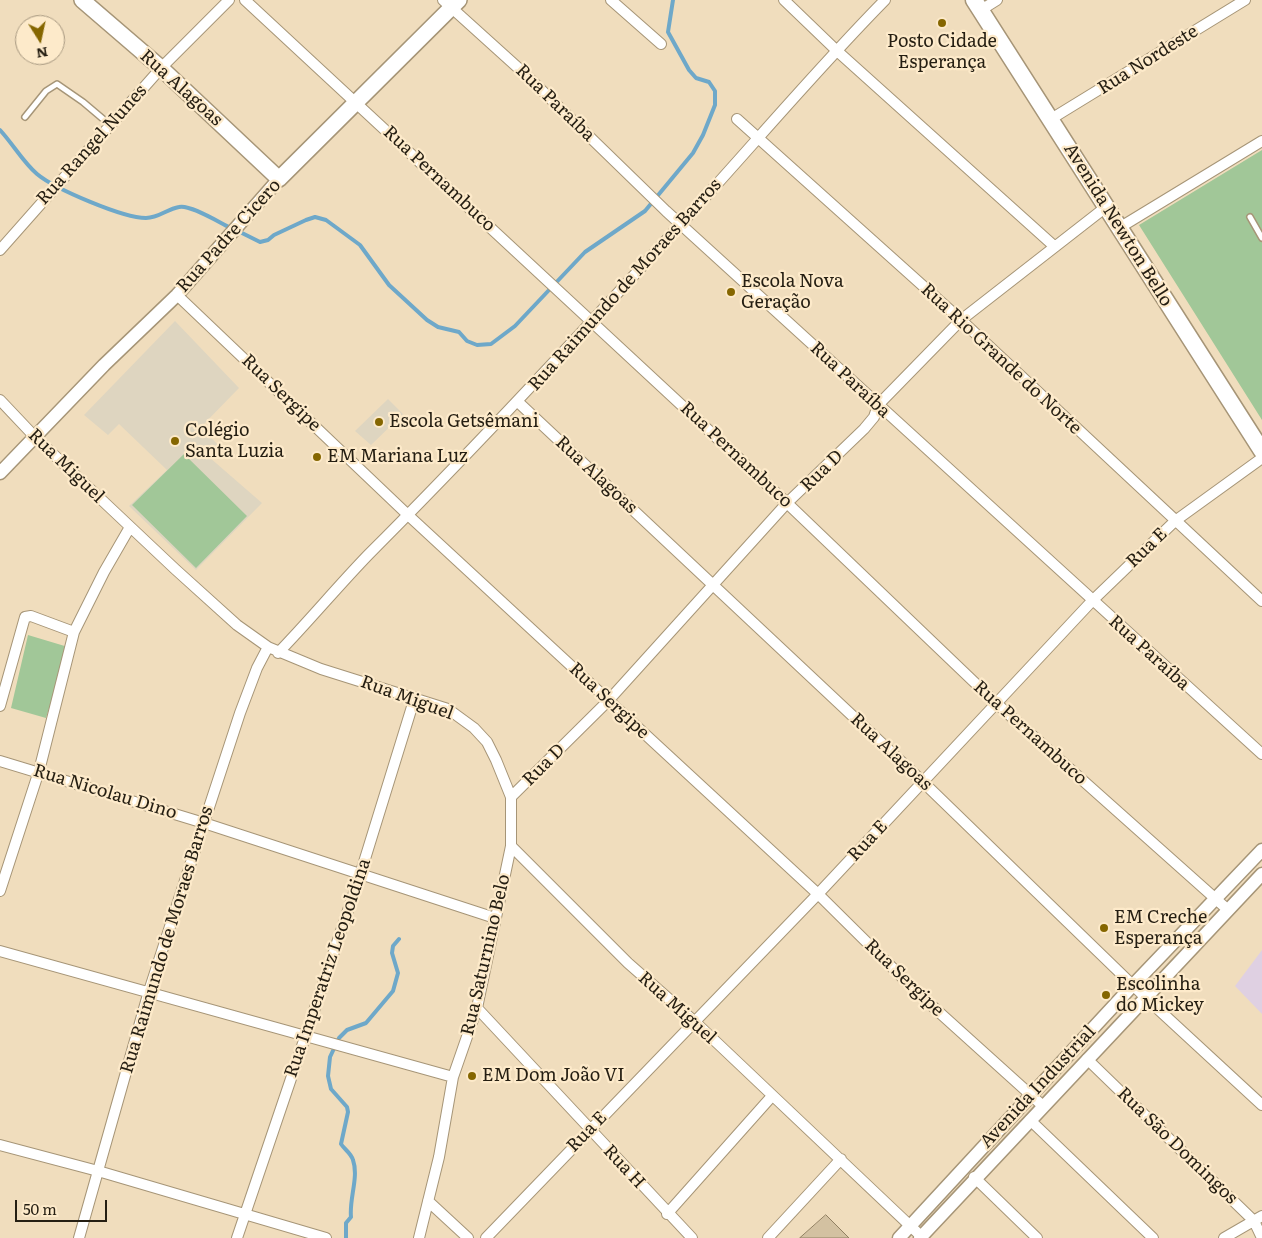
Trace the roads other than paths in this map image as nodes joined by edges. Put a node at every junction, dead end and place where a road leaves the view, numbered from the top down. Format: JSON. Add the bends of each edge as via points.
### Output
{"nodes":[{"id":1,"x":82,"y":0,"type":"edge"},
{"id":2,"x":229,"y":0,"type":"edge"},
{"id":3,"x":245,"y":0,"type":"edge"},
{"id":4,"x":612,"y":0,"type":"edge"},
{"id":5,"x":784,"y":0,"type":"edge"},
{"id":6,"x":885,"y":0,"type":"edge"},
{"id":7,"x":997,"y":0,"type":"edge"},
{"id":8,"x":1245,"y":0,"type":"edge"},
{"id":9,"x":451,"y":2,"type":"edge"},
{"id":10,"x":978,"y":5,"type":"edge"},
{"id":11,"x":661,"y":44,"type":"dead end"},
{"id":12,"x":836,"y":50,"type":"junction"},
{"id":13,"x":161,"y":68,"type":"junction"},
{"id":14,"x":354,"y":102,"type":"junction"},
{"id":15,"x":25,"y":117,"type":"dead end"},
{"id":16,"x":737,"y":119,"type":"dead end"},
{"id":17,"x":1051,"y":119,"type":"junction"},
{"id":18,"x":109,"y":124,"type":"junction"},
{"id":19,"x":758,"y":139,"type":"junction"},
{"id":20,"x":1262,"y":141,"type":"edge"},
{"id":21,"x":279,"y":179,"type":"junction"},
{"id":22,"x":1106,"y":207,"type":"junction"},
{"id":23,"x":1250,"y":217,"type":"dead end"},
{"id":24,"x":681,"y":224,"type":"junction"},
{"id":25,"x":1119,"y":228,"type":"junction"},
{"id":26,"x":1262,"y":238,"type":"edge"},
{"id":27,"x":1054,"y":246,"type":"junction"},
{"id":28,"x":0,"y":250,"type":"edge"},
{"id":29,"x":177,"y":295,"type":"junction"},
{"id":30,"x":961,"y":320,"type":"junction"},
{"id":31,"x":592,"y":321,"type":"junction"},
{"id":32,"x":0,"y":400,"type":"edge"},
{"id":33,"x":518,"y":402,"type":"junction"},
{"id":34,"x":878,"y":405,"type":"junction"},
{"id":35,"x":35,"y":437,"type":"junction"},
{"id":36,"x":1262,"y":451,"type":"edge"},
{"id":37,"x":1262,"y":458,"type":"edge"},
{"id":38,"x":0,"y":473,"type":"edge"},
{"id":39,"x":788,"y":503,"type":"junction"},
{"id":40,"x":410,"y":516,"type":"junction"},
{"id":41,"x":1175,"y":521,"type":"junction"},
{"id":42,"x":130,"y":527,"type":"junction"},
{"id":43,"x":712,"y":584,"type":"junction"},
{"id":44,"x":1092,"y":601,"type":"junction"},
{"id":45,"x":1262,"y":601,"type":"edge"},
{"id":46,"x":74,"y":632,"type":"junction"},
{"id":47,"x":268,"y":648,"type":"junction"},
{"id":48,"x":278,"y":653,"type":"junction"},
{"id":49,"x":415,"y":697,"type":"junction"},
{"id":50,"x":608,"y":701,"type":"junction"},
{"id":51,"x":996,"y":703,"type":"junction"},
{"id":52,"x":0,"y":706,"type":"edge"},
{"id":53,"x":1262,"y":754,"type":"edge"},
{"id":54,"x":0,"y":761,"type":"edge"},
{"id":55,"x":38,"y":771,"type":"junction"},
{"id":56,"x":923,"y":782,"type":"junction"},
{"id":57,"x":511,"y":797,"type":"junction"},
{"id":58,"x":204,"y":823,"type":"junction"},
{"id":59,"x":511,"y":846,"type":"junction"},
{"id":60,"x":1262,"y":850,"type":"edge"},
{"id":61,"x":1262,"y":874,"type":"edge"},
{"id":62,"x":360,"y":875,"type":"junction"},
{"id":63,"x":0,"y":891,"type":"edge"},
{"id":64,"x":818,"y":894,"type":"junction"},
{"id":65,"x":1214,"y":900,"type":"junction"},
{"id":66,"x":1227,"y":909,"type":"junction"},
{"id":67,"x":495,"y":918,"type":"junction"},
{"id":68,"x":0,"y":951,"type":"edge"},
{"id":69,"x":1133,"y":985,"type":"junction"},
{"id":70,"x":149,"y":991,"type":"junction"},
{"id":71,"x":1146,"y":998,"type":"junction"},
{"id":72,"x":477,"y":1008,"type":"junction"},
{"id":73,"x":694,"y":1021,"type":"junction"},
{"id":74,"x":304,"y":1035,"type":"junction"},
{"id":75,"x":1087,"y":1059,"type":"junction"},
{"id":76,"x":453,"y":1076,"type":"junction"},
{"id":77,"x":772,"y":1096,"type":"junction"},
{"id":78,"x":1030,"y":1096,"type":"junction"},
{"id":79,"x":1262,"y":1105,"type":"edge"},
{"id":80,"x":1042,"y":1106,"type":"junction"},
{"id":81,"x":1030,"y":1120,"type":"junction"},
{"id":82,"x":590,"y":1130,"type":"junction"},
{"id":83,"x":0,"y":1145,"type":"edge"},
{"id":84,"x":841,"y":1159,"type":"junction"},
{"id":85,"x":98,"y":1171,"type":"junction"},
{"id":86,"x":974,"y":1178,"type":"junction"},
{"id":87,"x":428,"y":1201,"type":"junction"},
{"id":88,"x":245,"y":1214,"type":"junction"},
{"id":89,"x":667,"y":1214,"type":"junction"},
{"id":90,"x":1258,"y":1218,"type":"edge"},
{"id":91,"x":911,"y":1225,"type":"junction"},
{"id":92,"x":79,"y":1238,"type":"edge"},
{"id":93,"x":237,"y":1238,"type":"edge"},
{"id":94,"x":326,"y":1238,"type":"edge"},
{"id":95,"x":419,"y":1238,"type":"edge"},
{"id":96,"x":468,"y":1238,"type":"edge"},
{"id":97,"x":486,"y":1238,"type":"edge"},
{"id":98,"x":692,"y":1238,"type":"edge"},
{"id":99,"x":768,"y":1238,"type":"edge"},
{"id":100,"x":899,"y":1238,"type":"edge"},
{"id":101,"x":921,"y":1238,"type":"edge"},
{"id":102,"x":1037,"y":1238,"type":"edge"},
{"id":103,"x":1153,"y":1238,"type":"edge"},
{"id":104,"x":1224,"y":1238,"type":"edge"},
{"id":105,"x":1262,"y":1238,"type":"edge"}],
"edges":[{"from":1,"to":13,"type":"main road","name":"Rua Alagoas"},
{"from":2,"to":13,"type":"street","name":"Rua Rangel Nunes"},
{"from":3,"to":14,"type":"street","name":"Rua Pernambuco"},
{"from":4,"to":11,"type":"street"},
{"from":5,"to":12,"type":"street"},
{"from":6,"to":12,"type":"street","name":"Rua Raimundo de Moraes Barros"},
{"from":7,"to":10,"type":"street"},
{"from":8,"to":17,"type":"street","name":"Rua Nordeste"},
{"from":9,"to":14,"type":"main road","name":"Rua Padre Cicero"},
{"from":9,"to":24,"type":"street","name":"Rua Paraíba"},
{"from":10,"to":17,"type":"main road","name":"Avenida Newton Bello"},
{"from":12,"to":19,"type":"street","name":"Rua Raimundo de Moraes Barros"},
{"from":12,"to":27,"type":"street"},
{"from":13,"to":18,"type":"street","name":"Rua Rangel Nunes"},
{"from":13,"to":21,"type":"main road","name":"Rua Alagoas"},
{"from":14,"to":21,"type":"main road","name":"Rua Padre Cicero"},
{"from":14,"to":31,"type":"street","name":"Rua Pernambuco"},
{"from":15,"to":18,"type":"lane","via":[[46,91],[58,84]]},
{"from":16,"to":19,"type":"street","name":"Rua Rio Grande do Norte"},
{"from":17,"to":22,"type":"main road","name":"Avenida Newton Bello"},
{"from":18,"to":28,"type":"street","name":"Rua Rangel Nunes"},
{"from":19,"to":24,"type":"street","name":"Rua Raimundo de Moraes Barros"},
{"from":19,"to":30,"type":"street","name":"Rua Rio Grande do Norte"},
{"from":20,"to":25,"type":"street"},
{"from":21,"to":29,"type":"street","name":"Rua Padre Cicero"},
{"from":22,"to":25,"type":"main road","name":"Avenida Newton Bello"},
{"from":22,"to":27,"type":"street","name":"Rua D"},
{"from":23,"to":26,"type":"lane"},
{"from":24,"to":31,"type":"street","name":"Rua Raimundo de Moraes Barros"},
{"from":24,"to":34,"type":"street","name":"Rua Paraíba"},
{"from":25,"to":36,"type":"main road","name":"Avenida Newton Bello"},
{"from":27,"to":30,"type":"street","name":"Rua D"},
{"from":29,"to":35,"type":"street","name":"Rua Padre Cicero"},
{"from":29,"to":40,"type":"street","name":"Rua Sergipe"},
{"from":30,"to":34,"type":"street","name":"Rua D"},
{"from":30,"to":41,"type":"street","name":"Rua Rio Grande do Norte"},
{"from":31,"to":33,"type":"street","name":"Rua Raimundo de Moraes Barros"},
{"from":31,"to":39,"type":"street","name":"Rua Pernambuco"},
{"from":32,"to":35,"type":"street","name":"Rua Miguel"},
{"from":33,"to":40,"type":"street","name":"Rua Raimundo de Moraes Barros"},
{"from":33,"to":43,"type":"street","name":"Rua Alagoas"},
{"from":34,"to":39,"type":"street","name":"Rua D","via":[[874,417],[864,429]]},
{"from":34,"to":44,"type":"street","name":"Rua Paraíba"},
{"from":35,"to":38,"type":"street","name":"Rua Padre Cicero"},
{"from":35,"to":42,"type":"street","name":"Rua Miguel"},
{"from":37,"to":41,"type":"street","name":"Rua E"},
{"from":39,"to":43,"type":"street","name":"Rua D"},
{"from":39,"to":51,"type":"street","name":"Rua Pernambuco"},
{"from":40,"to":48,"type":"street","name":"Rua Raimundo de Moraes Barros","via":[[368,555]]},
{"from":40,"to":50,"type":"street","name":"Rua Sergipe"},
{"from":41,"to":44,"type":"street","name":"Rua E"},
{"from":41,"to":45,"type":"street","name":"Rua Rio Grande do Norte"},
{"from":42,"to":46,"type":"street"},
{"from":42,"to":47,"type":"street","name":"Rua Miguel","via":[[237,625]]},
{"from":43,"to":50,"type":"street","name":"Rua D"},
{"from":43,"to":56,"type":"street","name":"Rua Alagoas"},
{"from":44,"to":51,"type":"street","name":"Rua E"},
{"from":44,"to":53,"type":"street","name":"Rua Paraíba"},
{"from":46,"to":52,"type":"street","via":[[31,616],[25,617]]},
{"from":46,"to":55,"type":"street"},
{"from":47,"to":48,"type":"street","name":"Rua Miguel"},
{"from":47,"to":58,"type":"street","name":"Rua Raimundo de Moraes Barros","via":[[240,713]]},
{"from":48,"to":49,"type":"street","name":"Rua Miguel"},
{"from":49,"to":57,"type":"street","name":"Rua Miguel","via":[[448,709],[474,728],[487,742]]},
{"from":49,"to":62,"type":"street","name":"Rua Imperatriz Leopoldina"},
{"from":50,"to":57,"type":"street","name":"Rua D"},
{"from":50,"to":64,"type":"street","name":"Rua Sergipe"},
{"from":51,"to":56,"type":"street","name":"Rua E"},
{"from":51,"to":65,"type":"street","name":"Rua Pernambuco"},
{"from":54,"to":55,"type":"street","name":"Rua Nicolau Dino"},
{"from":55,"to":58,"type":"street","name":"Rua Nicolau Dino"},
{"from":55,"to":63,"type":"street"},
{"from":56,"to":64,"type":"street","name":"Rua E"},
{"from":56,"to":69,"type":"street","name":"Rua Alagoas"},
{"from":57,"to":59,"type":"street","name":"Rua Miguel"},
{"from":58,"to":62,"type":"street","name":"Rua Nicolau Dino"},
{"from":58,"to":70,"type":"street","name":"Rua Raimundo de Moraes Barros"},
{"from":59,"to":67,"type":"street","name":"Rua Saturnino Belo"},
{"from":59,"to":73,"type":"street","name":"Rua Miguel","via":[[628,963]]},
{"from":60,"to":65,"type":"street","name":"Avenida Industrial"},
{"from":61,"to":66,"type":"street","name":"Avenida Industrial"},
{"from":62,"to":67,"type":"street","name":"Rua Nicolau Dino"},
{"from":62,"to":74,"type":"street","name":"Rua Imperatriz Leopoldina"},
{"from":64,"to":73,"type":"street","name":"Rua E"},
{"from":64,"to":78,"type":"street","name":"Rua Sergipe","via":[[920,995]]},
{"from":65,"to":66,"type":"street","name":"Rua Pernambuco"},
{"from":65,"to":69,"type":"street","name":"Avenida Industrial"},
{"from":66,"to":71,"type":"street","name":"Avenida Industrial"},
{"from":67,"to":72,"type":"street","name":"Rua Saturnino Belo"},
{"from":68,"to":70,"type":"street"},
{"from":69,"to":71,"type":"street","name":"Rua Alagoas"},
{"from":69,"to":78,"type":"street","name":"Avenida Industrial"},
{"from":70,"to":74,"type":"street"},
{"from":70,"to":85,"type":"street","name":"Rua Raimundo de Moraes Barros"},
{"from":71,"to":75,"type":"street","name":"Avenida Industrial"},
{"from":71,"to":79,"type":"street","name":"Rua Alagoas"},
{"from":72,"to":76,"type":"street","name":"Rua Saturnino Belo"},
{"from":72,"to":82,"type":"street","name":"Rua H"},
{"from":73,"to":77,"type":"street","name":"Rua Miguel"},
{"from":73,"to":82,"type":"street","name":"Rua E"},
{"from":74,"to":76,"type":"street"},
{"from":74,"to":88,"type":"street","name":"Rua Imperatriz Leopoldina"},
{"from":75,"to":80,"type":"street","name":"Avenida Industrial"},
{"from":75,"to":90,"type":"street","name":"Rua São Domingos"},
{"from":76,"to":87,"type":"street","name":"Rua Saturnino Belo"},
{"from":77,"to":84,"type":"street","name":"Rua Miguel"},
{"from":77,"to":89,"type":"street"},
{"from":78,"to":80,"type":"street","name":"Rua Sergipe"},
{"from":78,"to":91,"type":"street","name":"Avenida Industrial"},
{"from":80,"to":81,"type":"street","name":"Avenida Industrial"},
{"from":81,"to":86,"type":"street","name":"Avenida Industrial"},
{"from":81,"to":103,"type":"street"},
{"from":82,"to":89,"type":"street","name":"Rua H"},
{"from":82,"to":97,"type":"street","name":"Rua E"},
{"from":83,"to":85,"type":"street"},
{"from":84,"to":91,"type":"street","name":"Rua Miguel"},
{"from":84,"to":99,"type":"street"},
{"from":85,"to":88,"type":"street"},
{"from":85,"to":92,"type":"street","name":"Rua Raimundo de Moraes Barros"},
{"from":86,"to":101,"type":"street","name":"Avenida Industrial"},
{"from":86,"to":102,"type":"street"},
{"from":87,"to":95,"type":"street","name":"Rua Saturnino Belo"},
{"from":87,"to":96,"type":"street"},
{"from":88,"to":93,"type":"street","name":"Rua Imperatriz Leopoldina"},
{"from":88,"to":94,"type":"street"},
{"from":89,"to":98,"type":"street","name":"Rua H"},
{"from":90,"to":104,"type":"street"},
{"from":90,"to":105,"type":"street","name":"Rua São Domingos"},
{"from":91,"to":100,"type":"street","name":"Avenida Industrial"},
{"from":91,"to":101,"type":"street","name":"Rua Miguel"}]}
